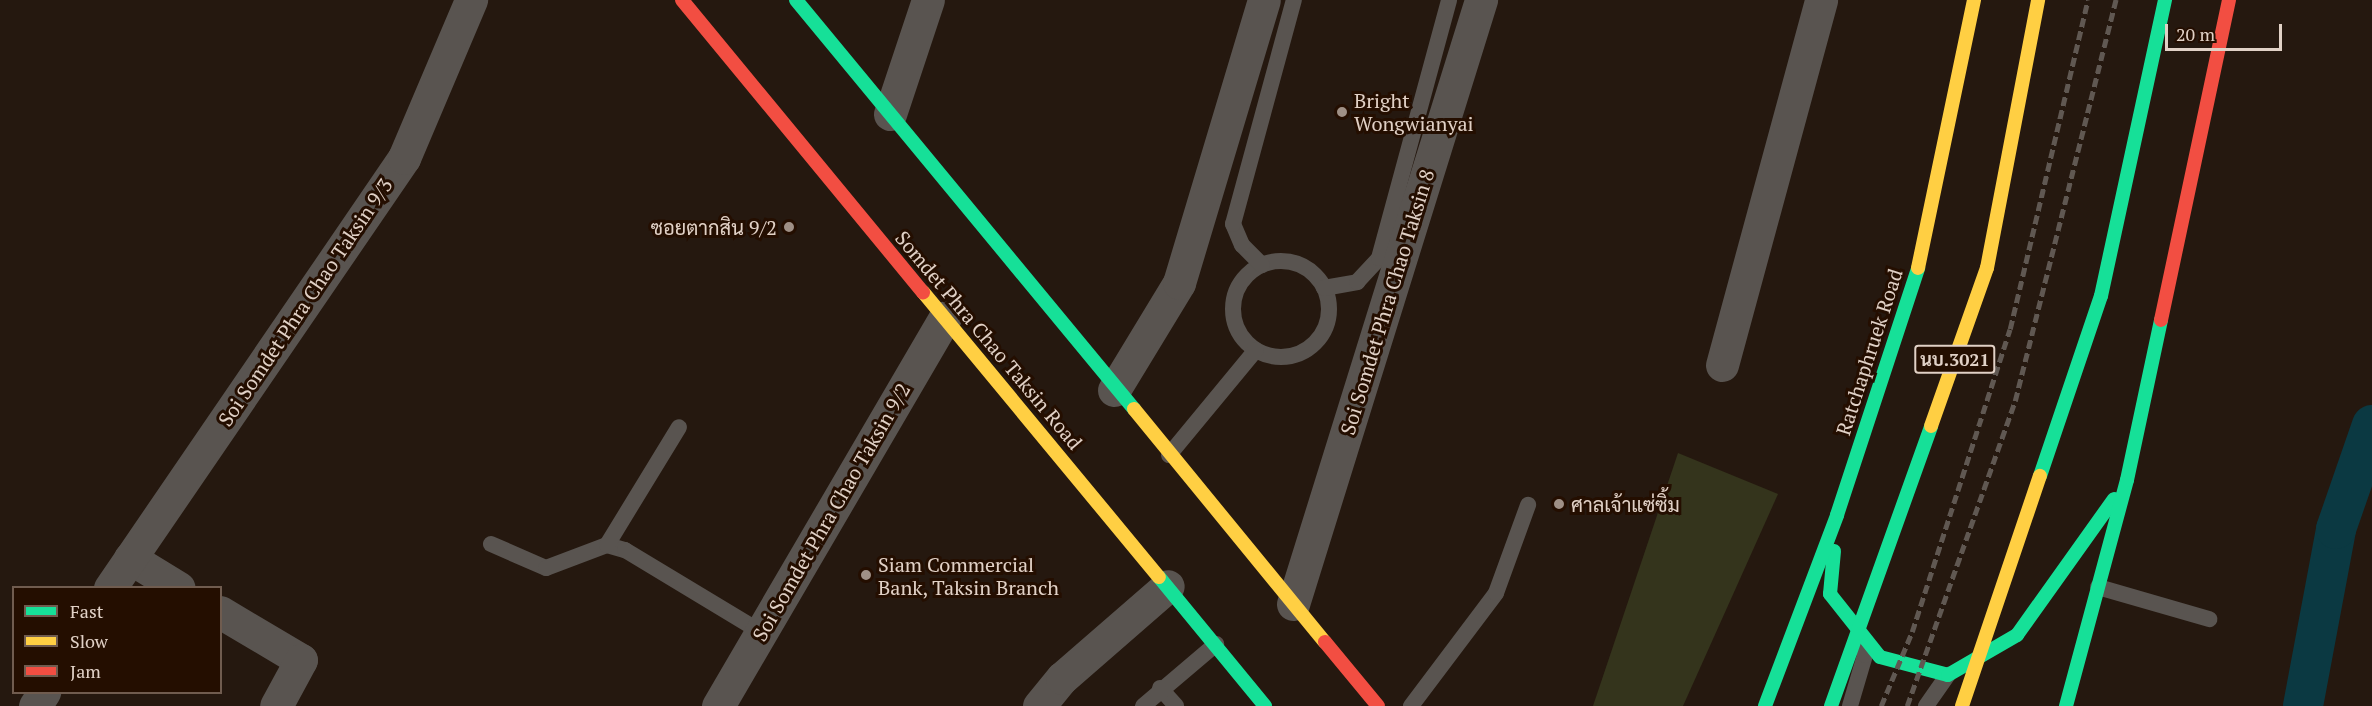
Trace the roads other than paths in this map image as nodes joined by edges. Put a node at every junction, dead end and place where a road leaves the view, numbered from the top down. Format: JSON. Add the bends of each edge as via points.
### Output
{"nodes":[{"id":1,"x":471,"y":0,"type":"edge"},
{"id":2,"x":682,"y":0,"type":"edge"},
{"id":3,"x":796,"y":0,"type":"edge"},
{"id":4,"x":928,"y":0,"type":"edge"},
{"id":5,"x":1264,"y":0,"type":"edge"},
{"id":6,"x":1294,"y":0,"type":"edge"},
{"id":7,"x":1449,"y":0,"type":"edge"},
{"id":8,"x":1481,"y":0,"type":"edge"},
{"id":9,"x":1821,"y":0,"type":"edge"},
{"id":10,"x":1974,"y":0,"type":"edge"},
{"id":11,"x":2038,"y":0,"type":"edge"},
{"id":12,"x":2165,"y":0,"type":"edge"},
{"id":13,"x":2229,"y":0,"type":"edge"},
{"id":14,"x":890,"y":114,"type":"junction"},
{"id":15,"x":1263,"y":265,"type":"junction"},
{"id":16,"x":1324,"y":288,"type":"junction"},
{"id":17,"x":945,"y":317,"type":"junction"},
{"id":18,"x":1256,"y":350,"type":"junction"},
{"id":19,"x":1722,"y":365,"type":"dead end"},
{"id":20,"x":1114,"y":390,"type":"junction"},
{"id":21,"x":679,"y":427,"type":"dead end"},
{"id":22,"x":1169,"y":455,"type":"junction"},
{"id":23,"x":2127,"y":480,"type":"junction"},
{"id":24,"x":1528,"y":505,"type":"dead end"},
{"id":25,"x":1837,"y":515,"type":"junction"},
{"id":26,"x":491,"y":544,"type":"dead end"},
{"id":27,"x":607,"y":545,"type":"junction"},
{"id":28,"x":130,"y":558,"type":"junction"},
{"id":29,"x":111,"y":586,"type":"edge"},
{"id":30,"x":176,"y":586,"type":"edge"},
{"id":31,"x":1168,"y":586,"type":"junction"},
{"id":32,"x":2098,"y":587,"type":"junction"},
{"id":33,"x":1293,"y":604,"type":"junction"},
{"id":34,"x":222,"y":613,"type":"edge"},
{"id":35,"x":2209,"y":619,"type":"dead end"},
{"id":36,"x":1853,"y":623,"type":"junction"},
{"id":37,"x":761,"y":632,"type":"junction"},
{"id":38,"x":1215,"y":644,"type":"junction"},
{"id":39,"x":1948,"y":675,"type":"junction"},
{"id":40,"x":1160,"y":688,"type":"junction"},
{"id":41,"x":276,"y":706,"type":"edge"},
{"id":42,"x":718,"y":706,"type":"edge"},
{"id":43,"x":1039,"y":706,"type":"edge"},
{"id":44,"x":1143,"y":706,"type":"edge"},
{"id":45,"x":1176,"y":706,"type":"edge"},
{"id":46,"x":1265,"y":706,"type":"edge"},
{"id":47,"x":1378,"y":706,"type":"edge"},
{"id":48,"x":1411,"y":706,"type":"edge"},
{"id":49,"x":1765,"y":706,"type":"edge"},
{"id":50,"x":1831,"y":706,"type":"edge"},
{"id":51,"x":1850,"y":706,"type":"edge"},
{"id":52,"x":1926,"y":706,"type":"edge"},
{"id":53,"x":1962,"y":706,"type":"edge"},
{"id":54,"x":2066,"y":706,"type":"edge"}],
"edges":[{"from":1,"to":28,"type":"street","name":"Soi Somdet Phra Chao Taksin 9/3","via":[[404,158]]},
{"from":2,"to":17,"type":"main road","name":"Somdet Phra Chao Taksin Road"},
{"from":3,"to":14,"type":"main road"},
{"from":4,"to":14,"type":"street"},
{"from":5,"to":20,"type":"street","via":[[1179,283]]},
{"from":6,"to":15,"type":"lane","via":[[1233,224],[1242,245]]},
{"from":7,"to":16,"type":"lane","via":[[1379,258],[1357,282]]},
{"from":8,"to":33,"type":"street","name":"Soi Somdet Phra Chao Taksin 8"},
{"from":9,"to":19,"type":"street"},
{"from":10,"to":25,"type":"main road","name":"Ratchaphruek Road","number":"นบ.3021","via":[[1924,248]]},
{"from":11,"to":50,"type":"main road","number":"นบ.3021","bridge":true,"via":[[1987,268]]},
{"from":12,"to":53,"type":"main road","bridge":true,"via":[[2101,296]]},
{"from":13,"to":23,"type":"main road"},
{"from":14,"to":20,"type":"main road"},
{"from":15,"to":16,"type":"lane","via":[[1294,262],[1309,269]]},
{"from":15,"to":18,"type":"lane","via":[[1249,273],[1234,300],[1237,330]]},
{"from":16,"to":18,"type":"lane","via":[[1329,312],[1317,342],[1289,357]]},
{"from":17,"to":31,"type":"main road","name":"Somdet Phra Chao Taksin Road"},
{"from":17,"to":37,"type":"street","name":"Soi Somdet Phra Chao Taksin 9/2"},
{"from":18,"to":22,"type":"lane"},
{"from":20,"to":22,"type":"main road"},
{"from":21,"to":27,"type":"lane"},
{"from":22,"to":33,"type":"main road"},
{"from":23,"to":32,"type":"main road"},
{"from":23,"to":39,"type":"main road","via":[[2017,635]]},
{"from":24,"to":48,"type":"lane","via":[[1496,593]]},
{"from":25,"to":36,"type":"main road","via":[[1830,594]]},
{"from":25,"to":49,"type":"main road","name":"Ratchaphruek Road","number":"นบ.3021"},
{"from":26,"to":27,"type":"lane","via":[[546,568]]},
{"from":27,"to":37,"type":"lane"},
{"from":28,"to":29,"type":"street","name":"Soi Somdet Phra Chao Taksin 9/3"},
{"from":28,"to":30,"type":"street"},
{"from":31,"to":38,"type":"main road","name":"Somdet Phra Chao Taksin Road"},
{"from":31,"to":43,"type":"street","via":[[1062,678]]},
{"from":32,"to":35,"type":"lane"},
{"from":32,"to":54,"type":"main road"},
{"from":33,"to":47,"type":"main road"},
{"from":34,"to":41,"type":"street","via":[[301,660]]},
{"from":36,"to":39,"type":"main road","via":[[1880,657]]},
{"from":36,"to":51,"type":"lane","via":[[1865,655]]},
{"from":37,"to":42,"type":"street","name":"Soi Somdet Phra Chao Taksin 9/2"},
{"from":38,"to":40,"type":"lane"},
{"from":38,"to":46,"type":"main road","name":"Somdet Phra Chao Taksin Road"},
{"from":39,"to":52,"type":"lane"},
{"from":40,"to":44,"type":"lane"},
{"from":40,"to":45,"type":"lane"}]}
